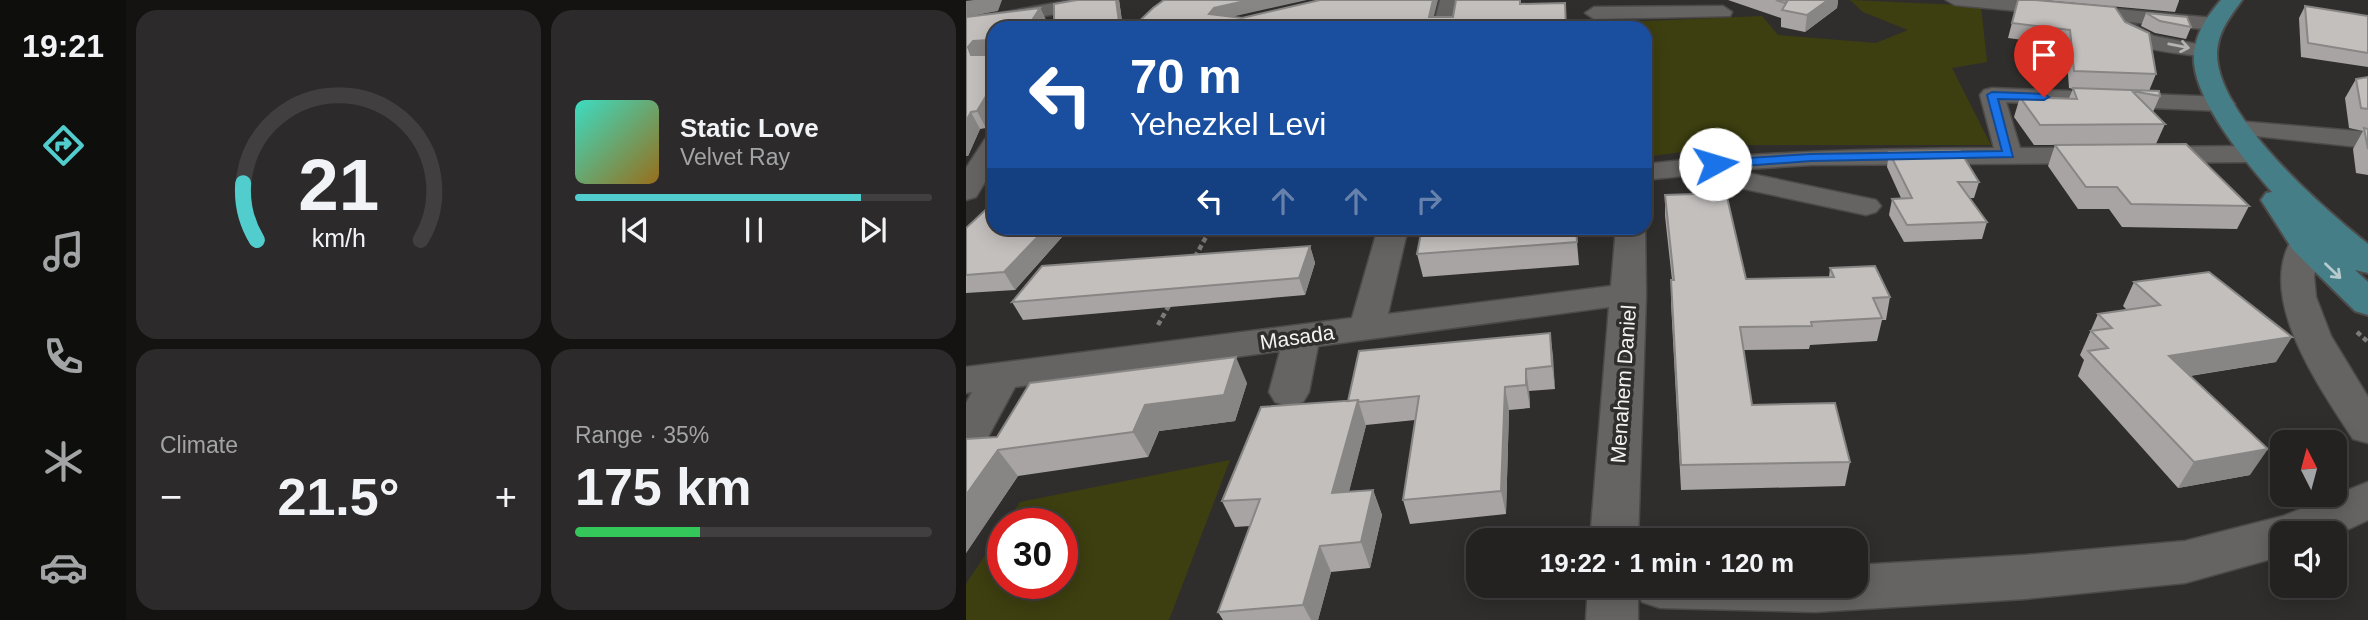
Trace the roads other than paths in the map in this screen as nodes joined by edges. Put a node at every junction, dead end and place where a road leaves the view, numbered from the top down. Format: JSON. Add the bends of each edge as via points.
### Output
{"nodes":[{"id":1,"x":1449,"y":0,"type":"edge"},
{"id":2,"x":1575,"y":0,"type":"edge"},
{"id":3,"x":1955,"y":0,"type":"edge"},
{"id":4,"x":1091,"y":7,"type":"edge"},
{"id":5,"x":2220,"y":7,"type":"edge"},
{"id":6,"x":1723,"y":12,"type":"dead end"},
{"id":7,"x":1594,"y":13,"type":"junction"},
{"id":8,"x":2115,"y":13,"type":"junction"},
{"id":9,"x":994,"y":21,"type":"edge"},
{"id":10,"x":1444,"y":21,"type":"edge"},
{"id":11,"x":1601,"y":21,"type":"edge"},
{"id":12,"x":987,"y":22,"type":"edge"},
{"id":13,"x":966,"y":25,"type":"edge"},
{"id":14,"x":2206,"y":51,"type":"junction"},
{"id":15,"x":2223,"y":104,"type":"junction"},
{"id":16,"x":2368,"y":140,"type":"edge"},
{"id":17,"x":2246,"y":141,"type":"junction"},
{"id":18,"x":2009,"y":154,"type":"junction"},
{"id":19,"x":987,"y":156,"type":"edge"},
{"id":20,"x":1689,"y":167,"type":"junction"},
{"id":21,"x":1652,"y":172,"type":"edge"},
{"id":22,"x":966,"y":191,"type":"edge"},
{"id":23,"x":1866,"y":206,"type":"dead end"},
{"id":24,"x":1391,"y":235,"type":"edge"},
{"id":25,"x":1631,"y":235,"type":"edge"},
{"id":26,"x":2305,"y":243,"type":"junction"},
{"id":27,"x":2368,"y":262,"type":"edge"},
{"id":28,"x":1629,"y":294,"type":"junction"},
{"id":29,"x":2368,"y":303,"type":"edge"},
{"id":30,"x":1367,"y":327,"type":"junction"},
{"id":31,"x":1302,"y":336,"type":"junction"},
{"id":32,"x":984,"y":378,"type":"edge"},
{"id":33,"x":1289,"y":392,"type":"dead end"},
{"id":34,"x":2368,"y":428,"type":"edge"},
{"id":35,"x":966,"y":439,"type":"edge"},
{"id":36,"x":2368,"y":500,"type":"edge"},
{"id":37,"x":2320,"y":521,"type":"edge"},
{"id":38,"x":1615,"y":528,"type":"edge"},
{"id":39,"x":2270,"y":539,"type":"edge"},
{"id":40,"x":1868,"y":587,"type":"edge"},
{"id":41,"x":1613,"y":598,"type":"edge"},
{"id":42,"x":1612,"y":620,"type":"edge"}],
"edges":[{"from":1,"to":10,"type":"street"},
{"from":2,"to":7,"type":"street"},
{"from":3,"to":8,"type":"street"},
{"from":4,"to":9,"type":"street"},
{"from":5,"to":8,"type":"street"},
{"from":5,"to":14,"type":"main road"},
{"from":6,"to":7,"type":"street"},
{"from":7,"to":11,"type":"street"},
{"from":8,"to":14,"type":"street","one_way":true,"via":[[2129,34]]},
{"from":12,"to":13,"type":"street"},
{"from":14,"to":15,"type":"main road","via":[[2209,75]]},
{"from":15,"to":17,"type":"main road"},
{"from":15,"to":18,"type":"street","via":[[1992,95]]},
{"from":16,"to":17,"type":"street"},
{"from":17,"to":18,"type":"street"},
{"from":17,"to":26,"type":"main road"},
{"from":17,"to":27,"type":"main road","via":[[2290,193]]},
{"from":18,"to":20,"type":"street","via":[[1811,157]]},
{"from":19,"to":22,"type":"street"},
{"from":20,"to":21,"type":"street"},
{"from":20,"to":23,"type":"street"},
{"from":24,"to":30,"type":"street"},
{"from":25,"to":28,"type":"street","name":"Menahem Daniel"},
{"from":26,"to":29,"type":"main road","one_way":true},
{"from":26,"to":34,"type":"street","via":[[2297,282],[2309,328]]},
{"from":28,"to":30,"type":"street","name":"Masada"},
{"from":28,"to":38,"type":"street","name":"Menahem Daniel"},
{"from":30,"to":31,"type":"street","name":"Masada"},
{"from":31,"to":32,"type":"street","name":"Masada"},
{"from":31,"to":33,"type":"street"},
{"from":32,"to":35,"type":"street"},
{"from":36,"to":37,"type":"street"},
{"from":39,"to":40,"type":"street","via":[[2185,562]]},
{"from":41,"to":42,"type":"street"}]}
